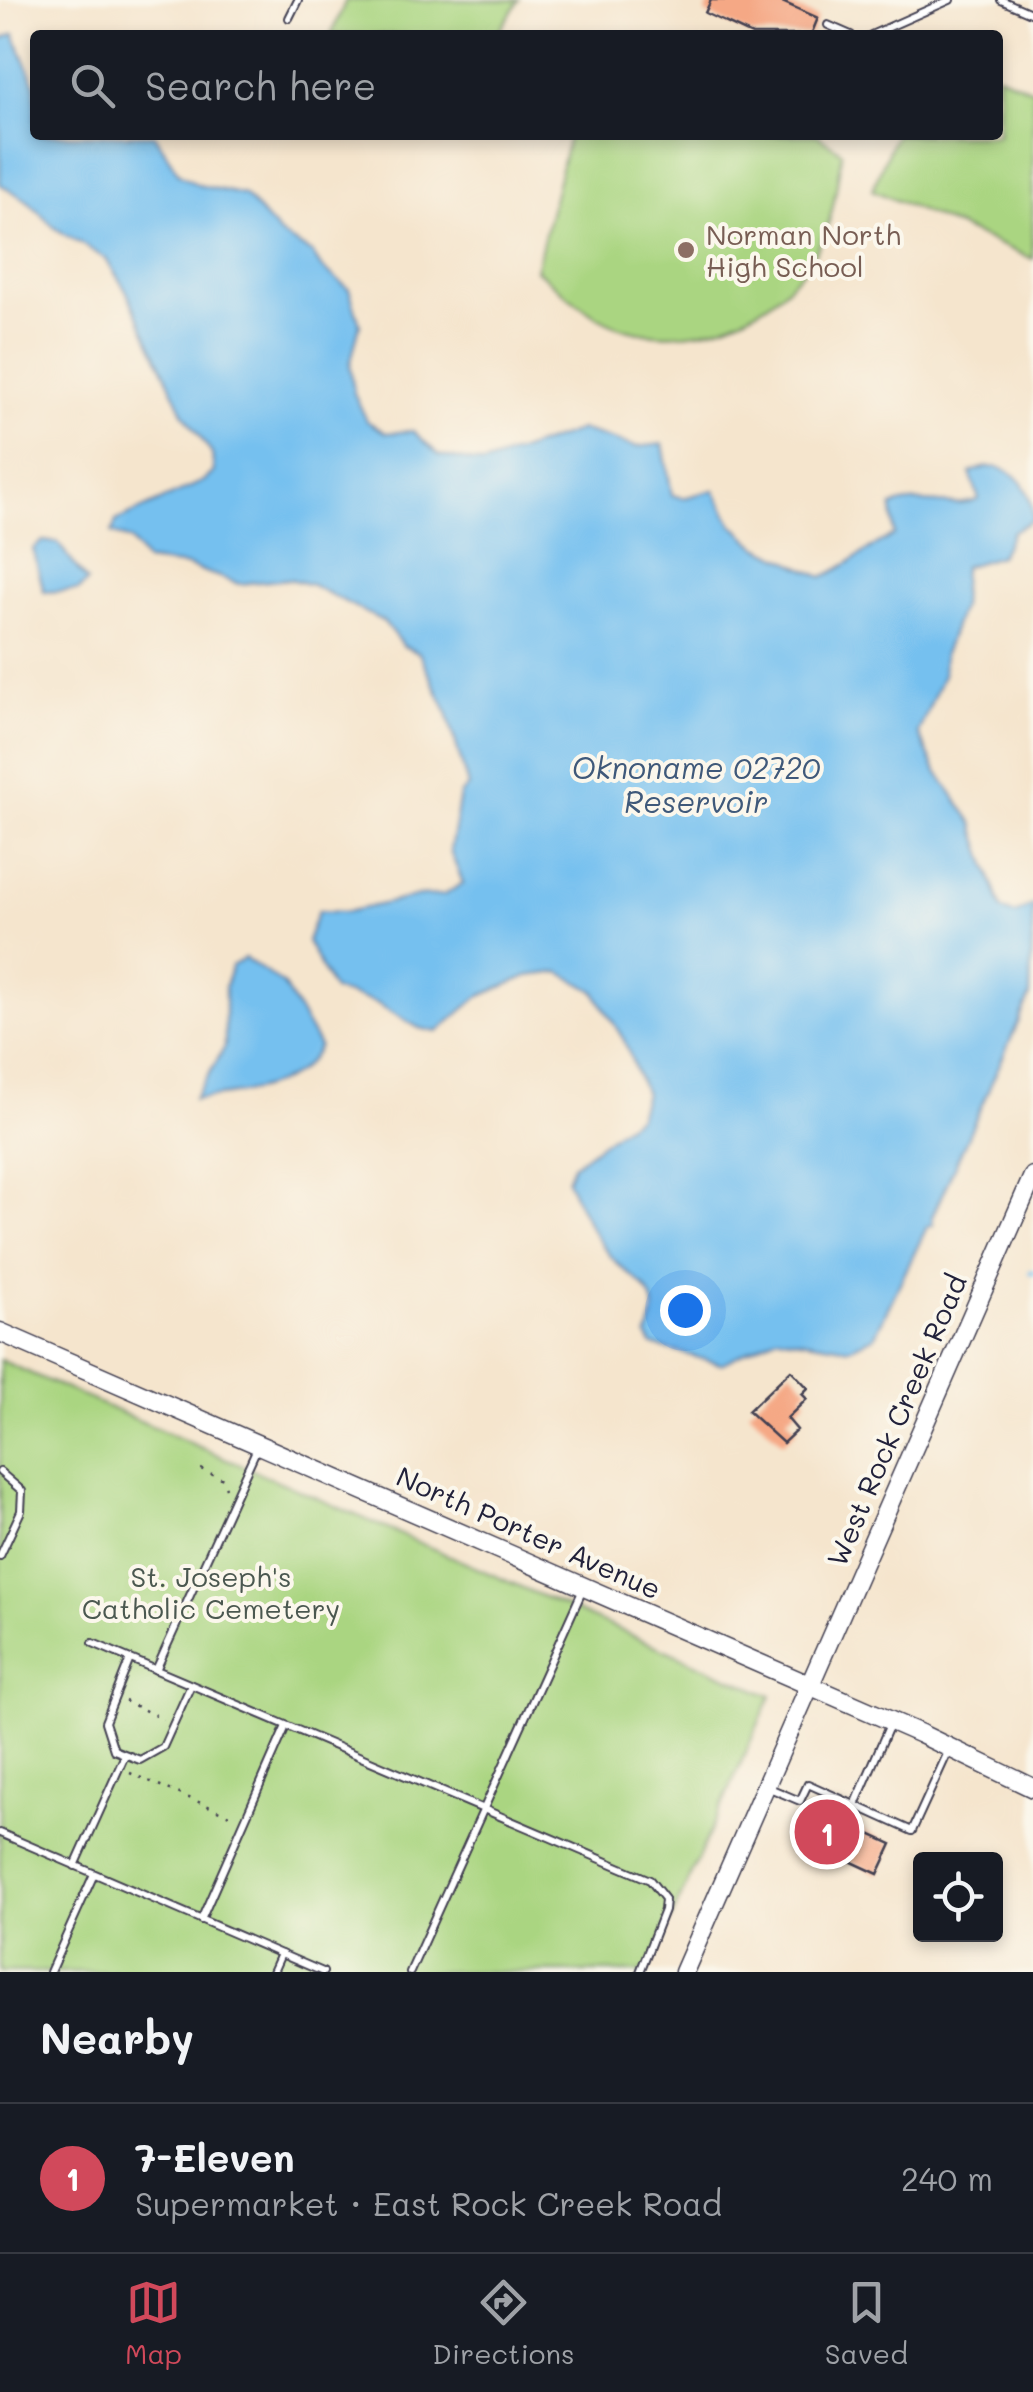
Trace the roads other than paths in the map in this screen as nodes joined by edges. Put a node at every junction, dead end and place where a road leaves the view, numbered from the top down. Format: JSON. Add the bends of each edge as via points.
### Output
{"nodes":[{"id":1,"x":298,"y":0,"type":"edge"},
{"id":2,"x":950,"y":0,"type":"edge"},
{"id":3,"x":1001,"y":0,"type":"edge"},
{"id":4,"x":1033,"y":14,"type":"edge"},
{"id":5,"x":290,"y":18,"type":"dead end"},
{"id":6,"x":828,"y":25,"type":"dead end"},
{"id":7,"x":840,"y":30,"type":"edge"},
{"id":8,"x":883,"y":30,"type":"edge"},
{"id":9,"x":1033,"y":1176,"type":"edge"},
{"id":10,"x":0,"y":1332,"type":"edge"},
{"id":11,"x":258,"y":1445,"type":"junction"},
{"id":12,"x":0,"y":1472,"type":"edge"},
{"id":13,"x":0,"y":1556,"type":"edge"},
{"id":14,"x":584,"y":1586,"type":"junction"},
{"id":15,"x":93,"y":1643,"type":"dead end"},
{"id":16,"x":130,"y":1658,"type":"junction"},
{"id":17,"x":156,"y":1670,"type":"junction"},
{"id":18,"x":190,"y":1685,"type":"junction"},
{"id":19,"x":811,"y":1686,"type":"junction"},
{"id":20,"x":892,"y":1721,"type":"junction"},
{"id":21,"x":286,"y":1726,"type":"junction"},
{"id":22,"x":950,"y":1748,"type":"junction"},
{"id":23,"x":125,"y":1754,"type":"junction"},
{"id":24,"x":766,"y":1786,"type":"junction"},
{"id":25,"x":1033,"y":1788,"type":"edge"},
{"id":26,"x":855,"y":1805,"type":"junction"},
{"id":27,"x":480,"y":1810,"type":"junction"},
{"id":28,"x":0,"y":1833,"type":"edge"},
{"id":29,"x":75,"y":1866,"type":"junction"},
{"id":30,"x":94,"y":1874,"type":"junction"},
{"id":31,"x":202,"y":1920,"type":"junction"},
{"id":32,"x":281,"y":1954,"type":"junction"},
{"id":33,"x":50,"y":1972,"type":"edge"},
{"id":34,"x":273,"y":1972,"type":"edge"},
{"id":35,"x":322,"y":1972,"type":"edge"},
{"id":36,"x":410,"y":1972,"type":"edge"},
{"id":37,"x":640,"y":1972,"type":"edge"},
{"id":38,"x":684,"y":1972,"type":"edge"}],
"edges":[{"from":1,"to":5,"type":"lane"},
{"from":2,"to":8,"type":"lane"},
{"from":3,"to":4,"type":"lane"},
{"from":6,"to":7,"type":"lane"},
{"from":9,"to":19,"type":"main road","name":"West Rock Creek Road"},
{"from":10,"to":11,"type":"main road","name":"North Porter Avenue"},
{"from":11,"to":14,"type":"main road","name":"North Porter Avenue"},
{"from":11,"to":17,"type":"lane"},
{"from":12,"to":13,"type":"lane","via":[[22,1491],[21,1510]]},
{"from":14,"to":19,"type":"main road","name":"North Porter Avenue"},
{"from":14,"to":27,"type":"lane"},
{"from":15,"to":16,"type":"lane"},
{"from":16,"to":17,"type":"lane"},
{"from":16,"to":23,"type":"lane","via":[[104,1722],[114,1750]]},
{"from":17,"to":18,"type":"lane"},
{"from":18,"to":21,"type":"lane"},
{"from":18,"to":23,"type":"lane","via":[[164,1748],[140,1760]]},
{"from":19,"to":20,"type":"main road","name":"North Porter Avenue"},
{"from":19,"to":24,"type":"main road","name":"West Rock Creek Road"},
{"from":20,"to":22,"type":"main road","name":"North Porter Avenue"},
{"from":20,"to":26,"type":"lane"},
{"from":21,"to":27,"type":"lane"},
{"from":21,"to":31,"type":"lane"},
{"from":22,"to":25,"type":"main road","name":"North Porter Avenue"},
{"from":22,"to":26,"type":"lane","via":[[912,1831]]},
{"from":23,"to":29,"type":"lane"},
{"from":24,"to":26,"type":"lane","via":[[800,1802],[808,1784]]},
{"from":24,"to":38,"type":"main road","name":"West Rock Creek Road"},
{"from":27,"to":36,"type":"lane"},
{"from":27,"to":37,"type":"lane","via":[[656,1884],[664,1900],[662,1922]]},
{"from":28,"to":29,"type":"lane"},
{"from":29,"to":30,"type":"lane"},
{"from":30,"to":31,"type":"lane"},
{"from":30,"to":33,"type":"lane"},
{"from":31,"to":32,"type":"lane"},
{"from":32,"to":34,"type":"lane"},
{"from":32,"to":35,"type":"lane"}]}
